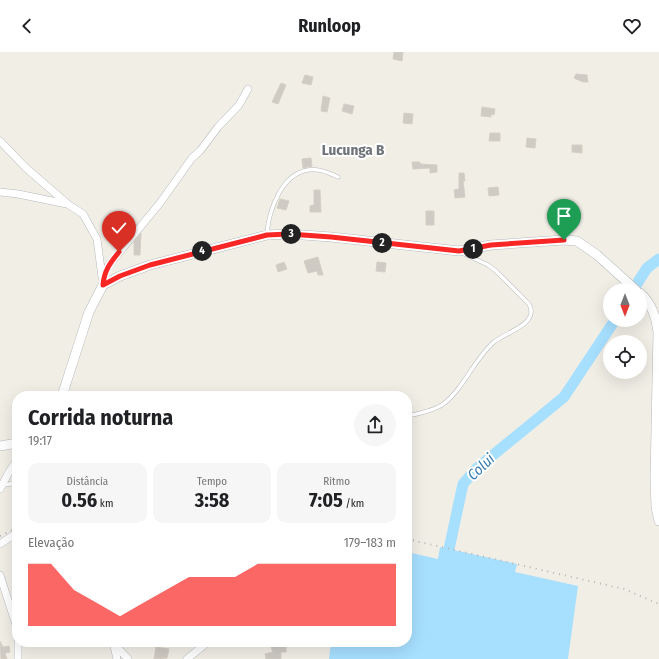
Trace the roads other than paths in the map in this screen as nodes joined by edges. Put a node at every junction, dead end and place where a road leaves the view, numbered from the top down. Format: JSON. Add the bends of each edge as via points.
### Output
{"nodes":[{"id":1,"x":248,"y":90,"type":"dead end"},
{"id":2,"x":0,"y":142,"type":"edge"},
{"id":3,"x":338,"y":177,"type":"dead end"},
{"id":4,"x":0,"y":192,"type":"edge"},
{"id":5,"x":69,"y":205,"type":"junction"},
{"id":6,"x":267,"y":235,"type":"junction"},
{"id":7,"x":459,"y":251,"type":"junction"},
{"id":8,"x":629,"y":283,"type":"edge"},
{"id":9,"x":103,"y":285,"type":"junction"},
{"id":10,"x":647,"y":302,"type":"edge"},
{"id":11,"x":656,"y":313,"type":"edge"},
{"id":12,"x":64,"y":391,"type":"edge"},
{"id":13,"x":657,"y":395,"type":"edge"},
{"id":14,"x":412,"y":415,"type":"edge"},
{"id":15,"x":12,"y":444,"type":"edge"},
{"id":16,"x":0,"y":446,"type":"edge"},
{"id":17,"x":12,"y":468,"type":"edge"},
{"id":18,"x":12,"y":484,"type":"edge"},
{"id":19,"x":1,"y":487,"type":"edge"},
{"id":20,"x":659,"y":521,"type":"edge"},
{"id":21,"x":12,"y":536,"type":"edge"},
{"id":22,"x":0,"y":544,"type":"edge"},
{"id":23,"x":0,"y":575,"type":"edge"},
{"id":24,"x":12,"y":612,"type":"edge"},
{"id":25,"x":18,"y":647,"type":"edge"},
{"id":26,"x":114,"y":647,"type":"edge"},
{"id":27,"x":117,"y":647,"type":"edge"},
{"id":28,"x":202,"y":647,"type":"edge"},
{"id":29,"x":18,"y":659,"type":"edge"},
{"id":30,"x":117,"y":659,"type":"edge"},
{"id":31,"x":128,"y":659,"type":"edge"},
{"id":32,"x":187,"y":659,"type":"edge"}],
"edges":[{"from":1,"to":9,"type":"street","via":[[239,105],[192,158],[160,203],[108,266]]},
{"from":2,"to":5,"type":"street"},
{"from":3,"to":6,"type":"lane","via":[[313,169],[302,171],[292,177],[276,197]]},
{"from":4,"to":5,"type":"street"},
{"from":5,"to":9,"type":"street","via":[[83,214],[97,239]]},
{"from":6,"to":7,"type":"street","via":[[331,237]]},
{"from":6,"to":9,"type":"street","via":[[150,265]]},
{"from":7,"to":8,"type":"street","via":[[491,245],[577,241]]},
{"from":7,"to":14,"type":"lane","via":[[496,271],[529,304],[532,313],[526,323],[502,336],[482,354],[450,398],[428,411]]},
{"from":9,"to":12,"type":"street","via":[[89,312]]},
{"from":10,"to":11,"type":"street"},
{"from":11,"to":13,"type":"street"},
{"from":13,"to":20,"type":"street","via":[[655,478]]},
{"from":15,"to":16,"type":"street"},
{"from":17,"to":19,"type":"street"},
{"from":18,"to":19,"type":"lane"},
{"from":21,"to":22,"type":"street"},
{"from":23,"to":24,"type":"street"},
{"from":25,"to":29,"type":"street"},
{"from":26,"to":30,"type":"street"},
{"from":27,"to":31,"type":"street"},
{"from":28,"to":32,"type":"street"}]}
